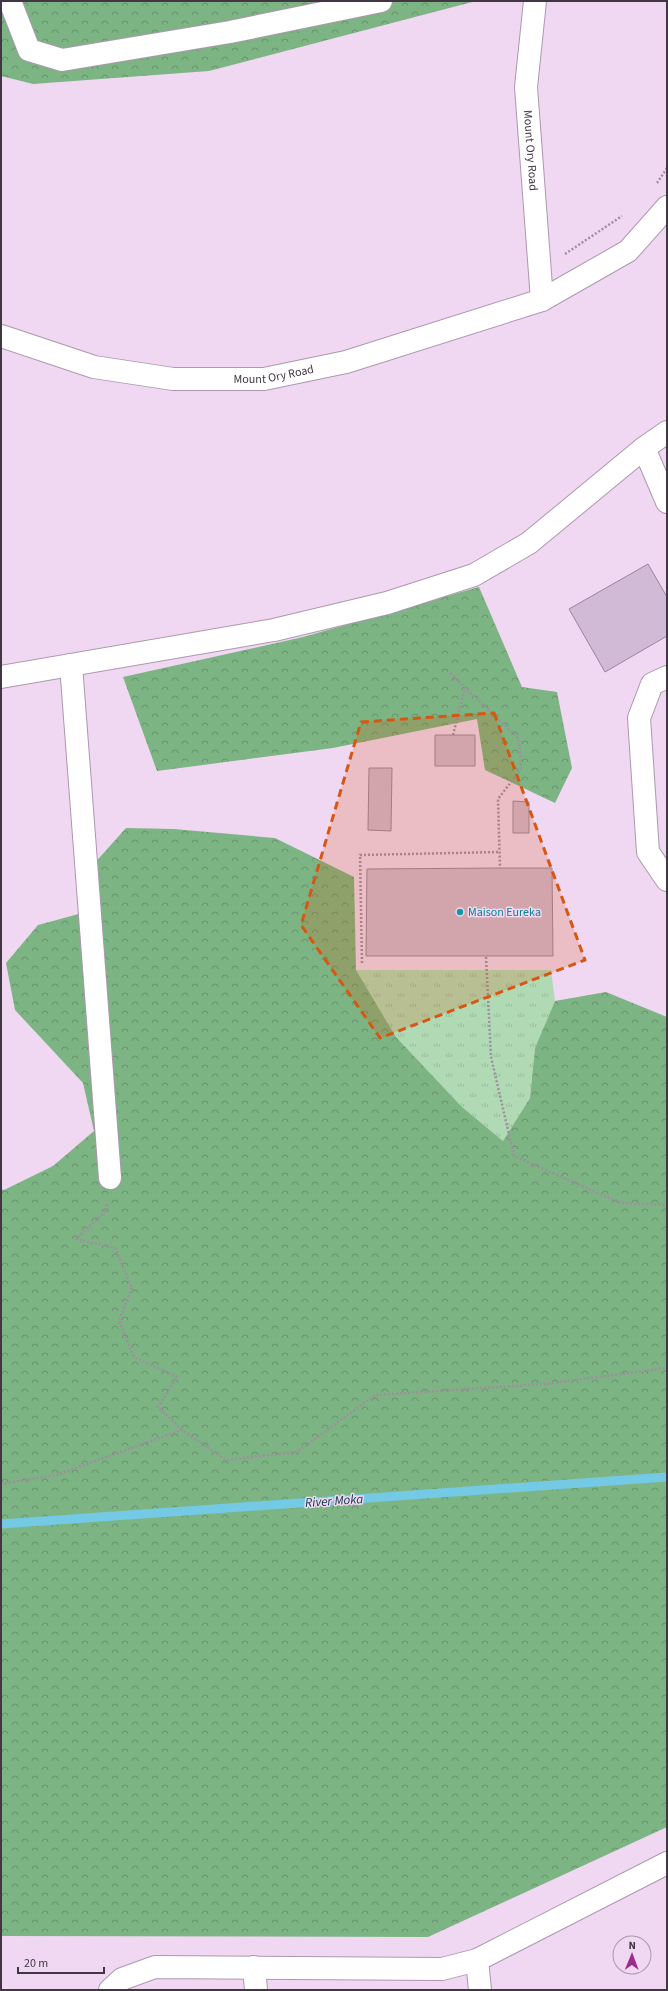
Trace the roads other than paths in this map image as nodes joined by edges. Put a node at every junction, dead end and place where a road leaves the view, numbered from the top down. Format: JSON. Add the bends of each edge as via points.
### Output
{"nodes":[{"id":1,"x":10,"y":1,"type":"edge"},
{"id":2,"x":381,"y":1,"type":"edge"},
{"id":3,"x":535,"y":1,"type":"edge"},
{"id":4,"x":667,"y":207,"type":"edge"},
{"id":5,"x":542,"y":300,"type":"junction"},
{"id":6,"x":1,"y":336,"type":"edge"},
{"id":7,"x":667,"y":432,"type":"edge"},
{"id":8,"x":644,"y":448,"type":"junction"},
{"id":9,"x":667,"y":502,"type":"edge"},
{"id":10,"x":71,"y":665,"type":"junction"},
{"id":11,"x":1,"y":677,"type":"edge"},
{"id":12,"x":667,"y":677,"type":"edge"},
{"id":13,"x":667,"y":880,"type":"edge"},
{"id":14,"x":110,"y":1178,"type":"road end"},
{"id":15,"x":667,"y":1863,"type":"edge"},
{"id":16,"x":477,"y":1960,"type":"junction"},
{"id":17,"x":254,"y":1967,"type":"junction"},
{"id":18,"x":110,"y":1990,"type":"edge"},
{"id":19,"x":256,"y":1990,"type":"edge"},
{"id":20,"x":480,"y":1990,"type":"edge"}],
"edges":[{"from":1,"to":2,"type":"street","via":[[29,50],[62,60],[230,32]]},
{"from":3,"to":5,"type":"street","name":"Mount Ory Road","via":[[526,87]]},
{"from":4,"to":5,"type":"street","name":"Mount Ory Road","via":[[628,251]]},
{"from":5,"to":6,"type":"street","name":"Mount Ory Road","via":[[346,362],[264,379],[173,379],[94,367]]},
{"from":7,"to":8,"type":"street"},
{"from":8,"to":9,"type":"street"},
{"from":8,"to":10,"type":"street","via":[[529,543],[474,575],[387,603],[274,630]]},
{"from":10,"to":11,"type":"street"},
{"from":10,"to":14,"type":"street"},
{"from":12,"to":13,"type":"street","via":[[652,684],[639,718],[648,852]]},
{"from":15,"to":16,"type":"street"},
{"from":16,"to":17,"type":"street","via":[[442,1969]]},
{"from":16,"to":20,"type":"street"},
{"from":17,"to":18,"type":"street","via":[[155,1967],[122,1979]]},
{"from":17,"to":19,"type":"street"}]}
